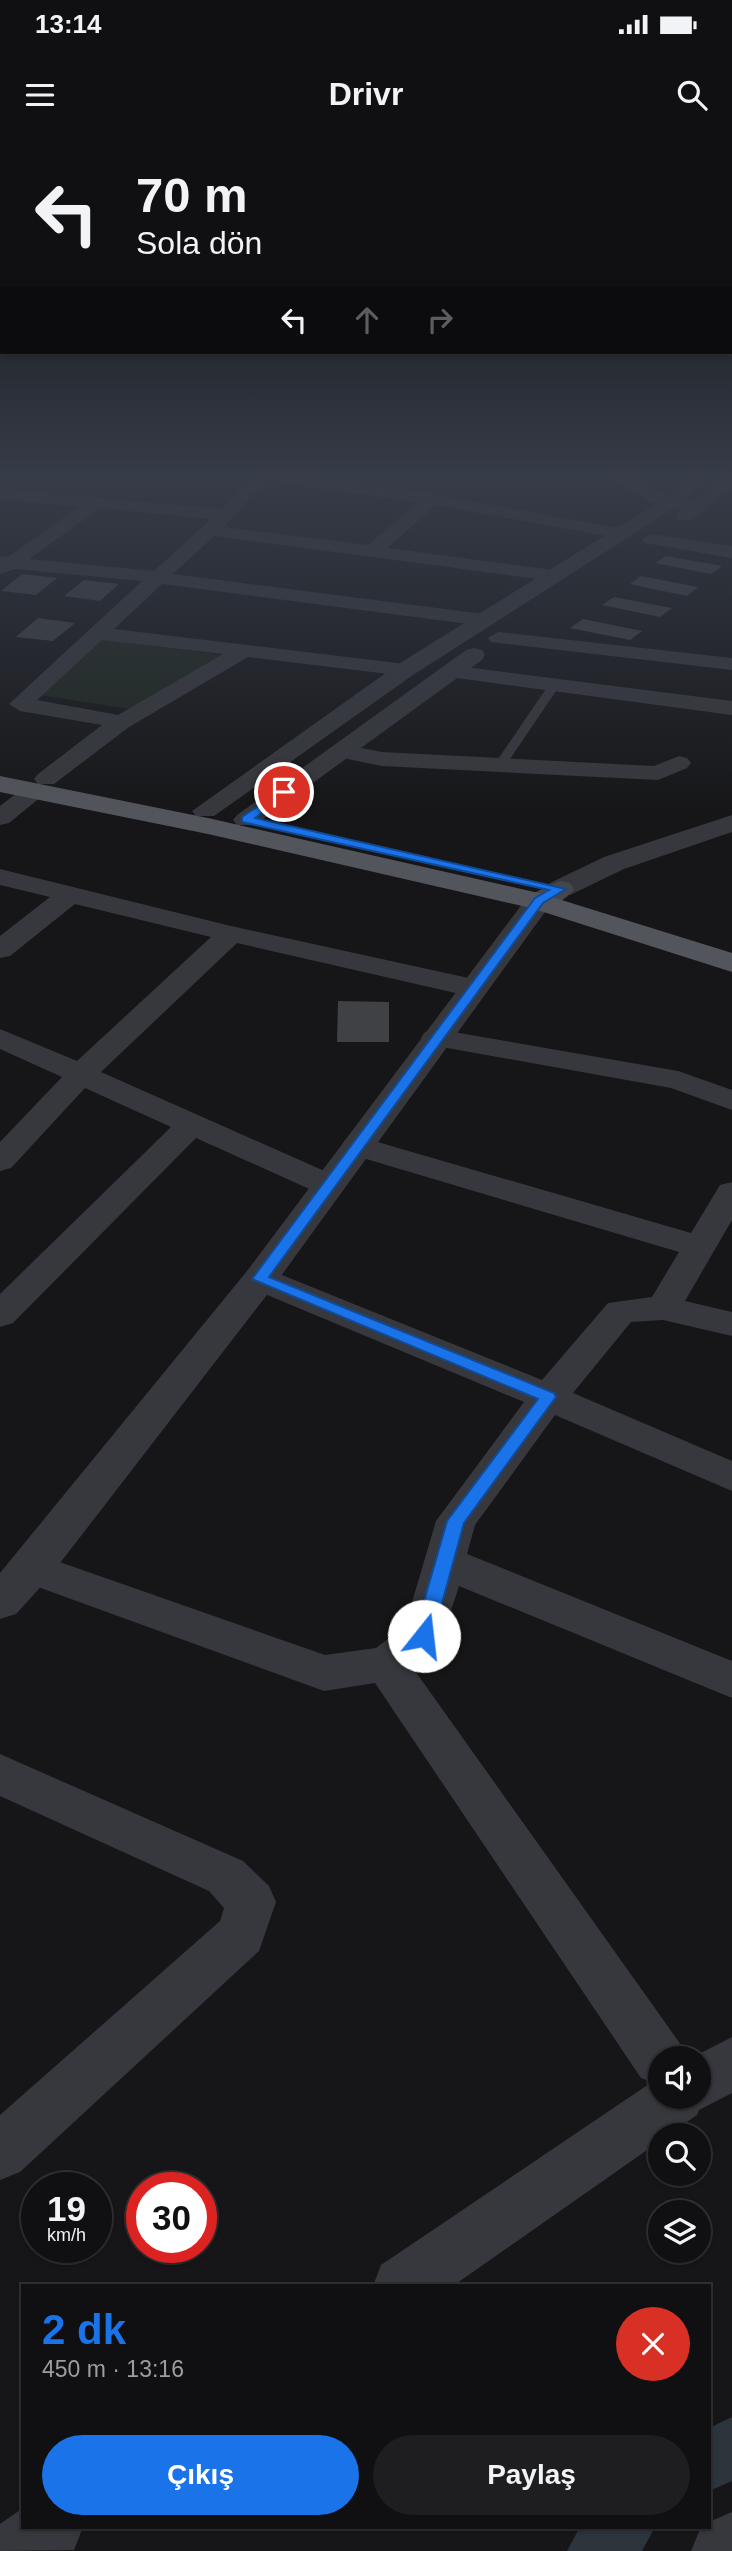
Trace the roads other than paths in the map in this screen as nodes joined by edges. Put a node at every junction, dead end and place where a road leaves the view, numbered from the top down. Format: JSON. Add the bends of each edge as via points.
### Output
{"nodes":[{"id":1,"x":141,"y":591,"type":"edge"},
{"id":2,"x":258,"y":591,"type":"edge"},
{"id":3,"x":530,"y":591,"type":"edge"},
{"id":4,"x":484,"y":620,"type":"junction"},
{"id":5,"x":522,"y":623,"type":"dead end"},
{"id":6,"x":95,"y":633,"type":"junction"},
{"id":7,"x":499,"y":638,"type":"junction"},
{"id":8,"x":244,"y":651,"type":"junction"},
{"id":9,"x":732,"y":664,"type":"edge"},
{"id":10,"x":405,"y":670,"type":"junction"},
{"id":11,"x":450,"y":671,"type":"junction"},
{"id":12,"x":554,"y":685,"type":"junction"},
{"id":13,"x":10,"y":702,"type":"edge"},
{"id":14,"x":732,"y":708,"type":"edge"},
{"id":15,"x":0,"y":718,"type":"edge"},
{"id":16,"x":121,"y":722,"type":"junction"},
{"id":17,"x":341,"y":751,"type":"junction"},
{"id":18,"x":679,"y":763,"type":"dead end"},
{"id":19,"x":500,"y":765,"type":"junction"},
{"id":20,"x":0,"y":769,"type":"edge"},
{"id":21,"x":0,"y":784,"type":"edge"},
{"id":22,"x":40,"y":785,"type":"junction"},
{"id":23,"x":205,"y":811,"type":"junction"},
{"id":24,"x":0,"y":818,"type":"edge"},
{"id":25,"x":246,"y":820,"type":"junction"},
{"id":26,"x":732,"y":823,"type":"edge"},
{"id":27,"x":0,"y":877,"type":"edge"},
{"id":28,"x":71,"y":894,"type":"junction"},
{"id":29,"x":550,"y":895,"type":"junction"},
{"id":30,"x":231,"y":934,"type":"junction"},
{"id":31,"x":732,"y":945,"type":"edge"},
{"id":32,"x":0,"y":950,"type":"edge"},
{"id":33,"x":732,"y":963,"type":"edge"},
{"id":34,"x":473,"y":988,"type":"junction"},
{"id":35,"x":0,"y":1038,"type":"edge"},
{"id":36,"x":436,"y":1038,"type":"junction"},
{"id":37,"x":83,"y":1072,"type":"junction"},
{"id":38,"x":732,"y":1101,"type":"edge"},
{"id":39,"x":193,"y":1123,"type":"junction"},
{"id":40,"x":356,"y":1146,"type":"junction"},
{"id":41,"x":0,"y":1161,"type":"edge"},
{"id":42,"x":328,"y":1185,"type":"junction"},
{"id":43,"x":732,"y":1192,"type":"edge"},
{"id":44,"x":698,"y":1246,"type":"junction"},
{"id":45,"x":260,"y":1279,"type":"junction"},
{"id":46,"x":663,"y":1308,"type":"junction"},
{"id":47,"x":0,"y":1315,"type":"edge"},
{"id":48,"x":732,"y":1324,"type":"edge"},
{"id":49,"x":548,"y":1397,"type":"junction"},
{"id":50,"x":732,"y":1477,"type":"edge"},
{"id":51,"x":444,"y":1562,"type":"junction"},
{"id":52,"x":9,"y":1590,"type":"edge"},
{"id":53,"x":386,"y":1664,"type":"junction"},
{"id":54,"x":732,"y":1680,"type":"edge"},
{"id":55,"x":0,"y":1774,"type":"edge"},
{"id":56,"x":650,"y":2046,"type":"edge"},
{"id":57,"x":732,"y":2063,"type":"edge"},
{"id":58,"x":711,"y":2076,"type":"edge"},
{"id":59,"x":659,"y":2109,"type":"edge"},
{"id":60,"x":0,"y":2152,"type":"edge"},
{"id":61,"x":405,"y":2284,"type":"edge"},
{"id":62,"x":48,"y":2529,"type":"edge"},
{"id":63,"x":732,"y":2546,"type":"edge"},
{"id":64,"x":16,"y":2551,"type":"edge"},
{"id":65,"x":725,"y":2551,"type":"edge"}],
"edges":[{"from":1,"to":6,"type":"street"},
{"from":2,"to":4,"type":"street"},
{"from":3,"to":4,"type":"street"},
{"from":4,"to":10,"type":"street"},
{"from":5,"to":7,"type":"street"},
{"from":6,"to":8,"type":"street"},
{"from":6,"to":13,"type":"street"},
{"from":7,"to":9,"type":"street"},
{"from":7,"to":11,"type":"street"},
{"from":8,"to":10,"type":"street"},
{"from":8,"to":16,"type":"street"},
{"from":10,"to":23,"type":"street"},
{"from":11,"to":12,"type":"street"},
{"from":11,"to":17,"type":"street"},
{"from":12,"to":14,"type":"street"},
{"from":12,"to":19,"type":"lane"},
{"from":13,"to":15,"type":"street"},
{"from":13,"to":16,"type":"street"},
{"from":16,"to":22,"type":"street"},
{"from":17,"to":19,"type":"street","via":[[382,759]]},
{"from":17,"to":25,"type":"street"},
{"from":18,"to":19,"type":"street","via":[[658,773]]},
{"from":20,"to":22,"type":"main road"},
{"from":21,"to":22,"type":"main road"},
{"from":22,"to":23,"type":"main road"},
{"from":22,"to":24,"type":"street"},
{"from":22,"to":29,"type":"main road"},
{"from":23,"to":25,"type":"main road"},
{"from":25,"to":29,"type":"main road"},
{"from":26,"to":29,"type":"street","via":[[614,863]]},
{"from":27,"to":28,"type":"street"},
{"from":28,"to":30,"type":"street"},
{"from":28,"to":32,"type":"street"},
{"from":29,"to":31,"type":"main road"},
{"from":29,"to":33,"type":"main road"},
{"from":29,"to":34,"type":"street"},
{"from":30,"to":34,"type":"street"},
{"from":30,"to":37,"type":"street"},
{"from":34,"to":36,"type":"street"},
{"from":35,"to":37,"type":"street"},
{"from":36,"to":38,"type":"street","via":[[677,1080]]},
{"from":36,"to":40,"type":"street"},
{"from":37,"to":39,"type":"street"},
{"from":37,"to":41,"type":"street"},
{"from":39,"to":42,"type":"street"},
{"from":39,"to":47,"type":"street"},
{"from":40,"to":42,"type":"street"},
{"from":40,"to":44,"type":"street"},
{"from":42,"to":45,"type":"street"},
{"from":43,"to":44,"type":"street"},
{"from":44,"to":46,"type":"street"},
{"from":45,"to":49,"type":"street"},
{"from":45,"to":52,"type":"street"},
{"from":46,"to":48,"type":"street"},
{"from":46,"to":49,"type":"street","via":[[621,1311]]},
{"from":49,"to":50,"type":"street"},
{"from":49,"to":51,"type":"street","via":[[456,1521]]},
{"from":51,"to":53,"type":"street","via":[[424,1636]]},
{"from":51,"to":54,"type":"street"},
{"from":52,"to":53,"type":"street","via":[[324,1673]]},
{"from":53,"to":56,"type":"street"},
{"from":55,"to":60,"type":"street","via":[[226,1876],[251,1902],[240,1935]]},
{"from":57,"to":58,"type":"street"},
{"from":59,"to":61,"type":"street"},
{"from":62,"to":64,"type":"street"},
{"from":63,"to":65,"type":"street"}]}
